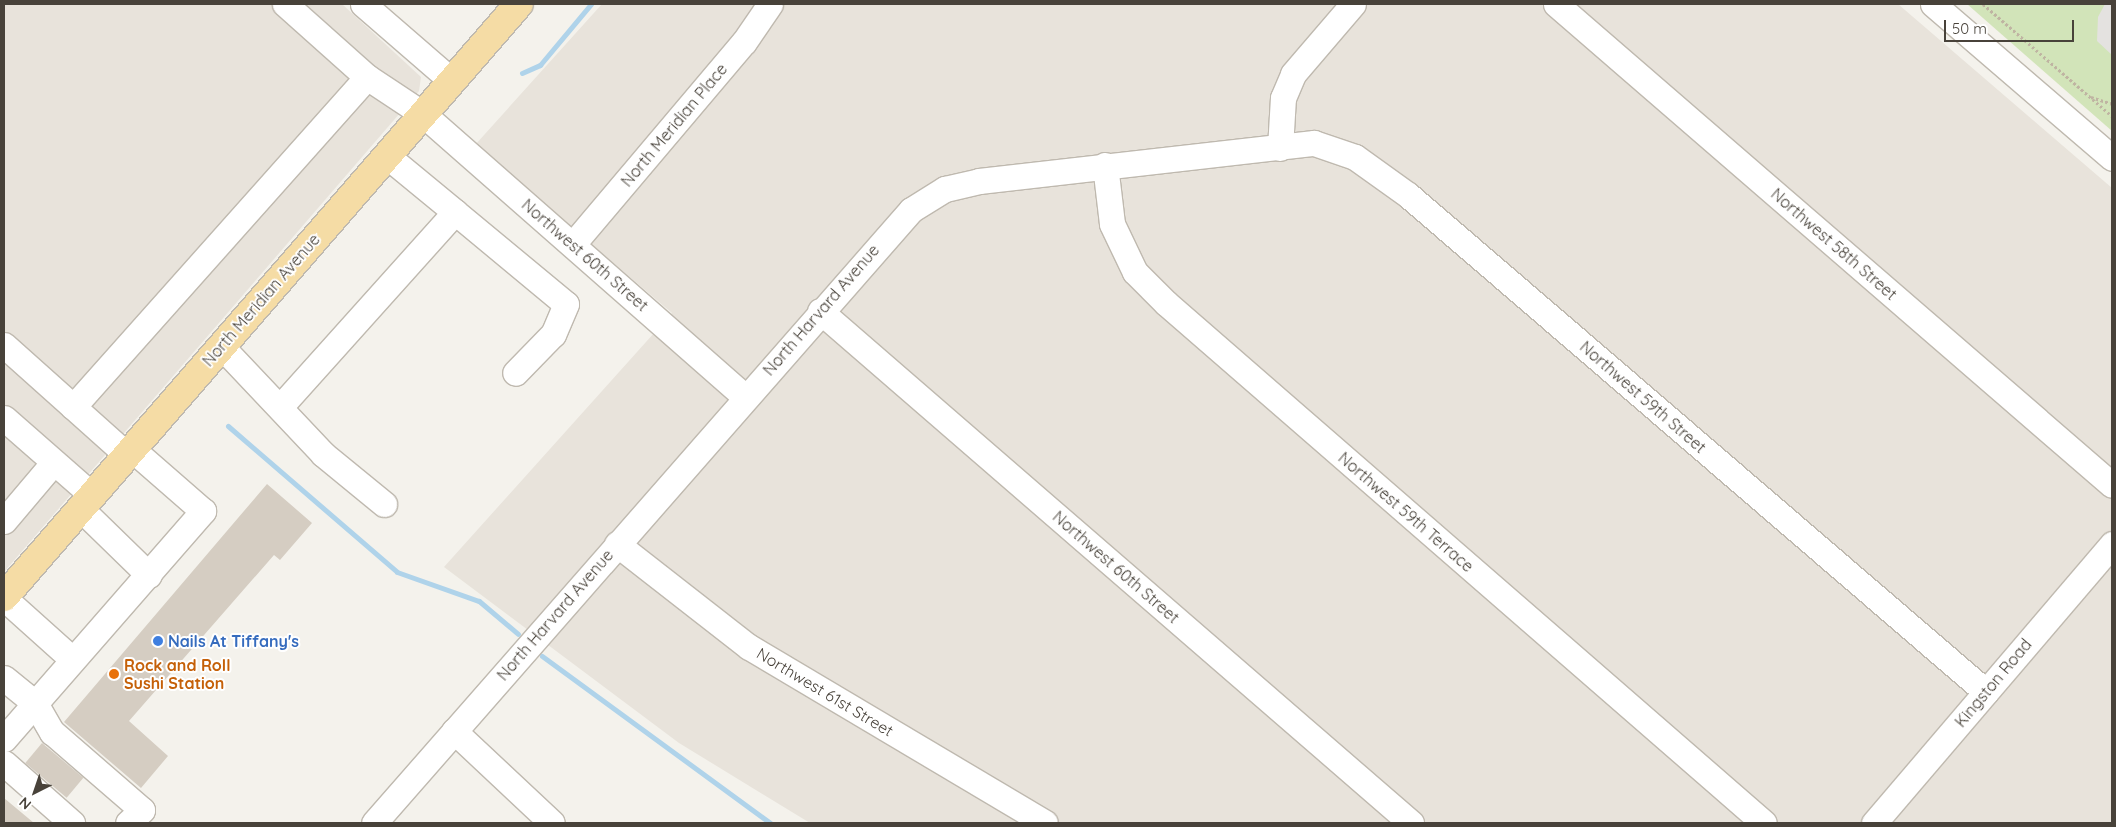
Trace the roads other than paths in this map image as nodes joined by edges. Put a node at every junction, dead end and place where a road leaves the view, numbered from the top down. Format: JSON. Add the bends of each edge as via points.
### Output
{"nodes":[{"id":1,"x":285,"y":4,"type":"edge"},
{"id":2,"x":363,"y":4,"type":"edge"},
{"id":3,"x":519,"y":4,"type":"edge"},
{"id":4,"x":770,"y":4,"type":"edge"},
{"id":5,"x":1353,"y":4,"type":"edge"},
{"id":6,"x":1556,"y":4,"type":"edge"},
{"id":7,"x":1933,"y":4,"type":"edge"},
{"id":8,"x":367,"y":77,"type":"junction"},
{"id":9,"x":452,"y":80,"type":"junction"},
{"id":10,"x":423,"y":114,"type":"junction"},
{"id":11,"x":1280,"y":148,"type":"junction"},
{"id":12,"x":387,"y":156,"type":"junction"},
{"id":13,"x":2112,"y":158,"type":"edge"},
{"id":14,"x":1105,"y":165,"type":"junction"},
{"id":15,"x":455,"y":212,"type":"junction"},
{"id":16,"x":573,"y":244,"type":"junction"},
{"id":17,"x":820,"y":311,"type":"junction"},
{"id":18,"x":4,"y":345,"type":"edge"},
{"id":19,"x":221,"y":346,"type":"junction"},
{"id":20,"x":515,"y":373,"type":"dead end"},
{"id":21,"x":745,"y":397,"type":"junction"},
{"id":22,"x":74,"y":407,"type":"junction"},
{"id":23,"x":280,"y":407,"type":"junction"},
{"id":24,"x":4,"y":418,"type":"edge"},
{"id":25,"x":130,"y":452,"type":"junction"},
{"id":26,"x":53,"y":463,"type":"junction"},
{"id":27,"x":2112,"y":485,"type":"edge"},
{"id":28,"x":86,"y":502,"type":"junction"},
{"id":29,"x":384,"y":504,"type":"dead end"},
{"id":30,"x":4,"y":520,"type":"edge"},
{"id":31,"x":617,"y":544,"type":"junction"},
{"id":32,"x":2112,"y":544,"type":"edge"},
{"id":33,"x":149,"y":574,"type":"junction"},
{"id":34,"x":4,"y":598,"type":"edge"},
{"id":35,"x":72,"y":659,"type":"junction"},
{"id":36,"x":4,"y":678,"type":"edge"},
{"id":37,"x":1986,"y":692,"type":"junction"},
{"id":38,"x":35,"y":703,"type":"junction"},
{"id":39,"x":454,"y":731,"type":"junction"},
{"id":40,"x":4,"y":739,"type":"edge"},
{"id":41,"x":4,"y":763,"type":"edge"},
{"id":42,"x":72,"y":823,"type":"edge"},
{"id":43,"x":128,"y":823,"type":"edge"},
{"id":44,"x":374,"y":823,"type":"edge"},
{"id":45,"x":552,"y":823,"type":"edge"},
{"id":46,"x":1045,"y":823,"type":"edge"},
{"id":47,"x":1411,"y":823,"type":"edge"},
{"id":48,"x":1764,"y":823,"type":"edge"},
{"id":49,"x":1874,"y":823,"type":"edge"}],
"edges":[{"from":1,"to":8,"type":"street","name":"Northwest 60th Street"},
{"from":2,"to":9,"type":"street"},
{"from":3,"to":9,"type":"main road","name":"North Meridian Avenue"},
{"from":4,"to":16,"type":"street","name":"North Meridian Place","via":[[744,42]]},
{"from":5,"to":11,"type":"street","via":[[1293,74],[1283,98]]},
{"from":6,"to":27,"type":"street","name":"Northwest 58th Street"},
{"from":7,"to":13,"type":"street"},
{"from":8,"to":10,"type":"street","name":"Northwest 60th Street"},
{"from":8,"to":22,"type":"street"},
{"from":9,"to":10,"type":"main road","name":"North Meridian Avenue"},
{"from":10,"to":12,"type":"main road","name":"North Meridian Avenue"},
{"from":10,"to":16,"type":"street","name":"Northwest 60th Street"},
{"from":11,"to":14,"type":"street","name":"North Harvard Avenue"},
{"from":11,"to":37,"type":"street","name":"Northwest 59th Street","via":[[1314,143],[1355,157],[1408,195]]},
{"from":12,"to":15,"type":"street"},
{"from":12,"to":19,"type":"main road","name":"North Meridian Avenue"},
{"from":14,"to":17,"type":"street","name":"North Harvard Avenue","via":[[961,184],[927,199],[897,223]]},
{"from":14,"to":48,"type":"street","name":"Northwest 59th Terrace","via":[[1112,224],[1136,272],[1166,303]]},
{"from":15,"to":20,"type":"street","via":[[566,304],[553,334]]},
{"from":15,"to":23,"type":"street"},
{"from":16,"to":21,"type":"street","name":"Northwest 60th Street"},
{"from":17,"to":21,"type":"street","name":"North Harvard Avenue"},
{"from":17,"to":47,"type":"street","name":"Northwest 60th Street"},
{"from":18,"to":22,"type":"street"},
{"from":19,"to":23,"type":"street"},
{"from":19,"to":25,"type":"main road","name":"North Meridian Avenue"},
{"from":21,"to":31,"type":"street","name":"North Harvard Avenue"},
{"from":22,"to":25,"type":"street"},
{"from":23,"to":29,"type":"street","via":[[323,454]]},
{"from":24,"to":26,"type":"street"},
{"from":25,"to":28,"type":"main road","name":"North Meridian Avenue"},
{"from":25,"to":33,"type":"street","via":[[203,511]]},
{"from":26,"to":28,"type":"street"},
{"from":26,"to":30,"type":"street"},
{"from":28,"to":33,"type":"street"},
{"from":28,"to":34,"type":"main road","name":"North Meridian Avenue"},
{"from":31,"to":39,"type":"street","name":"North Harvard Avenue"},
{"from":31,"to":46,"type":"street","name":"Northwest 61st Street","via":[[750,647]]},
{"from":32,"to":37,"type":"street","name":"Kingston Road"},
{"from":33,"to":35,"type":"street"},
{"from":34,"to":35,"type":"street"},
{"from":35,"to":38,"type":"street"},
{"from":36,"to":38,"type":"street"},
{"from":37,"to":49,"type":"street","name":"Kingston Road"},
{"from":38,"to":40,"type":"street"},
{"from":38,"to":43,"type":"street","via":[[52,732],[142,810]]},
{"from":39,"to":44,"type":"street","name":"North Harvard Avenue"},
{"from":39,"to":45,"type":"street"},
{"from":41,"to":42,"type":"street"}]}
